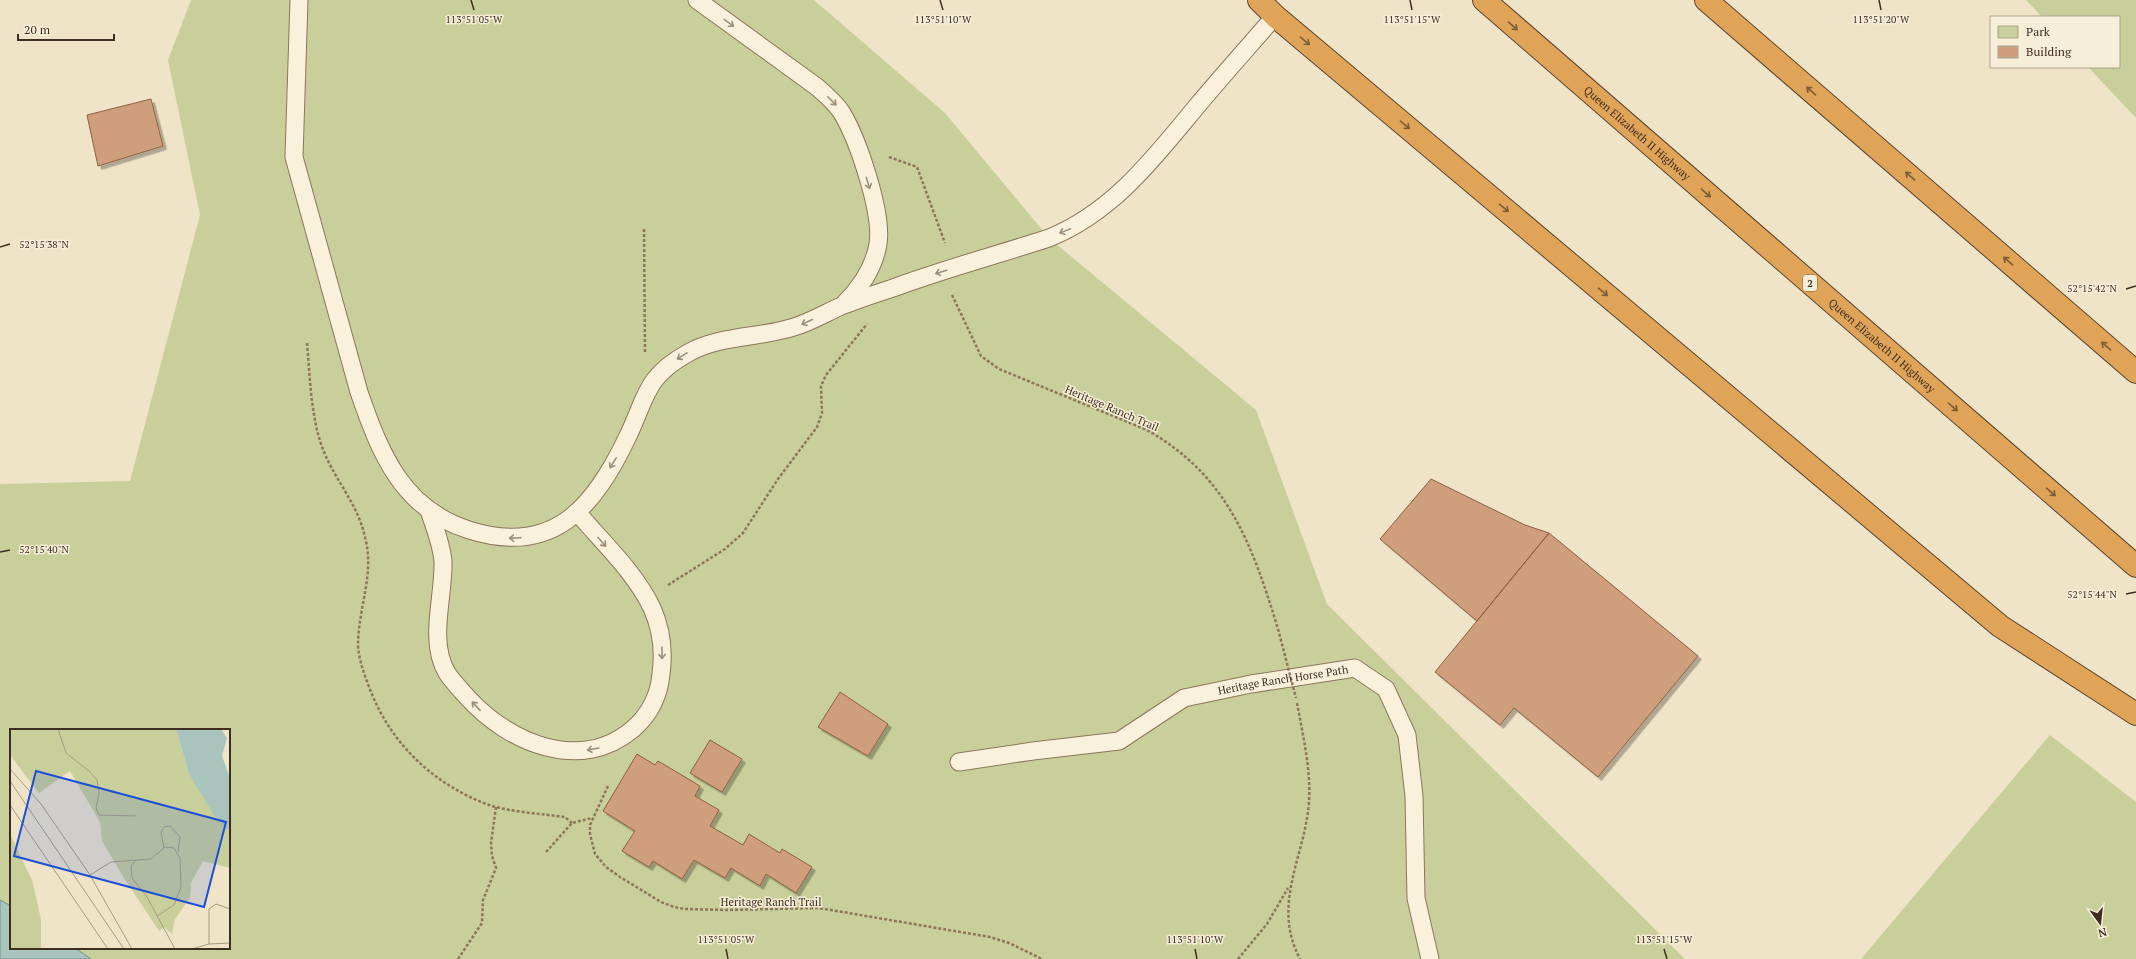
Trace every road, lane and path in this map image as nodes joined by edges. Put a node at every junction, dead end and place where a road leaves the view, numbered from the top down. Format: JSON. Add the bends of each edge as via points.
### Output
{"nodes":[{"id":1,"x":299,"y":0,"type":"edge"},
{"id":2,"x":697,"y":0,"type":"edge"},
{"id":3,"x":1259,"y":0,"type":"edge"},
{"id":4,"x":1484,"y":0,"type":"edge"},
{"id":5,"x":1706,"y":0,"type":"edge"},
{"id":6,"x":1275,"y":16,"type":"junction"},
{"id":7,"x":857,"y":146,"type":"junction"},
{"id":8,"x":644,"y":229,"type":"dead end"},
{"id":9,"x":955,"y":268,"type":"junction"},
{"id":10,"x":842,"y":306,"type":"junction"},
{"id":11,"x":868,"y":323,"type":"dead end"},
{"id":12,"x":307,"y":344,"type":"dead end"},
{"id":13,"x":2136,"y":372,"type":"edge"},
{"id":14,"x":646,"y":392,"type":"junction"},
{"id":15,"x":429,"y":510,"type":"junction"},
{"id":16,"x":577,"y":512,"type":"junction"},
{"id":17,"x":2136,"y":566,"type":"edge"},
{"id":18,"x":647,"y":598,"type":"junction"},
{"id":19,"x":2136,"y":714,"type":"edge"},
{"id":20,"x":959,"y":762,"type":"dead end"},
{"id":21,"x":608,"y":786,"type":"dead end"},
{"id":22,"x":496,"y":807,"type":"junction"},
{"id":23,"x":593,"y":818,"type":"junction"},
{"id":24,"x":572,"y":823,"type":"junction"},
{"id":25,"x":546,"y":852,"type":"dead end"},
{"id":26,"x":1289,"y":886,"type":"junction"},
{"id":27,"x":458,"y":959,"type":"edge"},
{"id":28,"x":1042,"y":959,"type":"edge"},
{"id":29,"x":1238,"y":959,"type":"edge"},
{"id":30,"x":1300,"y":959,"type":"edge"},
{"id":31,"x":1430,"y":959,"type":"edge"}],
"edges":[{"from":1,"to":15,"type":"lane","via":[[293,144],[296,170],[372,430],[382,454],[404,488]]},
{"from":2,"to":7,"type":"lane","one_way":true,"via":[[817,87],[842,114]]},
{"from":3,"to":6,"type":"highway"},
{"from":4,"to":17,"type":"highway","name":"Queen Elizabeth II Highway","number":"2","one_way":true},
{"from":13,"to":5,"type":"highway","one_way":true},
{"from":6,"to":9,"type":"lane","one_way":true,"via":[[1138,174],[1098,211],[1072,228],[1048,238]]},
{"from":6,"to":19,"type":"highway","one_way":true,"via":[[2000,626]]},
{"from":7,"to":9,"type":"path","via":[[917,167]]},
{"from":7,"to":10,"type":"lane","one_way":true,"via":[[877,212],[878,243],[870,270]]},
{"from":8,"to":14,"type":"path"},
{"from":9,"to":10,"type":"lane","one_way":true},
{"from":9,"to":26,"type":"path","name":"Heritage Ranch Trail","bridge":true,"via":[[949,288],[981,356],[999,369],[1146,430],[1166,441],[1196,465],[1229,508],[1252,549],[1278,629],[1296,698],[1310,784],[1304,831]]},
{"from":10,"to":14,"type":"lane","one_way":true,"via":[[793,327],[719,342],[690,352],[660,372]]},
{"from":11,"to":18,"type":"path","via":[[826,375],[821,386],[820,422],[778,479],[743,533],[725,549]]},
{"from":12,"to":22,"type":"path","via":[[319,440],[330,466],[355,507],[368,551],[369,568],[358,645],[371,694],[392,733],[421,764],[455,789]]},
{"from":14,"to":16,"type":"lane","one_way":true,"via":[[618,454],[595,492]]},
{"from":16,"to":15,"type":"lane","one_way":true,"via":[[548,532],[516,538],[499,538],[454,526]]},
{"from":18,"to":15,"type":"lane","one_way":true,"via":[[659,626],[662,666],[655,700],[638,725],[612,743],[579,751],[552,749],[521,739],[479,710],[454,683],[443,664],[438,632],[443,560]]},
{"from":16,"to":18,"type":"lane","one_way":true,"via":[[632,576]]},
{"from":20,"to":31,"type":"lane","name":"Heritage Ranch Horse Path","via":[[1119,741],[1184,698],[1251,684],[1355,668],[1386,689],[1407,735],[1414,796],[1416,898]]},
{"from":21,"to":23,"type":"path","name":"Heritage Ranch Trail"},
{"from":22,"to":24,"type":"path","via":[[565,817]]},
{"from":22,"to":27,"type":"path","via":[[491,843],[496,868],[483,900],[482,923]]},
{"from":23,"to":24,"type":"path"},
{"from":23,"to":28,"type":"path","name":"Heritage Ranch Trail","via":[[590,834],[599,860],[620,877],[674,907],[726,910],[819,908],[990,937]]},
{"from":24,"to":25,"type":"path"},
{"from":26,"to":29,"type":"path","via":[[1267,924]]},
{"from":26,"to":30,"type":"path","name":"Heritage Ranch Trail","via":[[1289,923]]}]}
